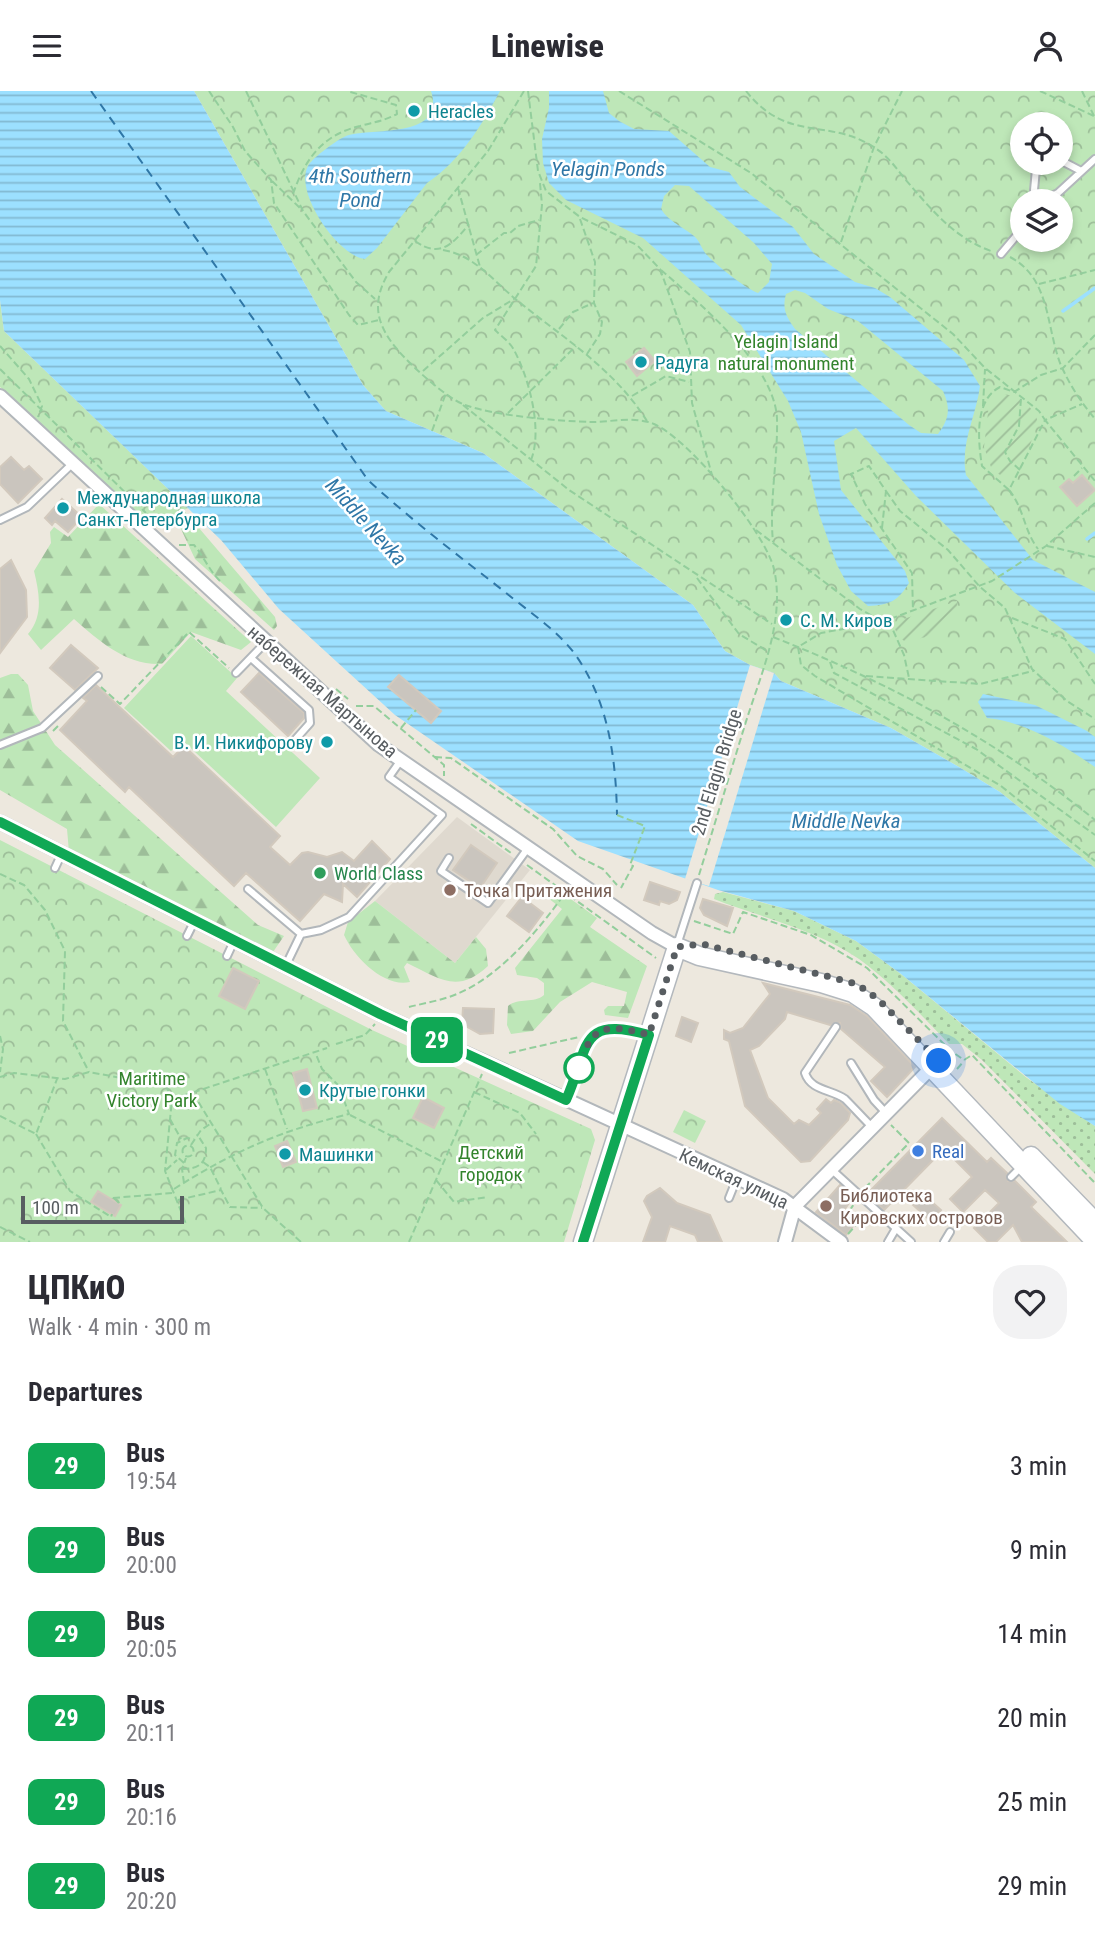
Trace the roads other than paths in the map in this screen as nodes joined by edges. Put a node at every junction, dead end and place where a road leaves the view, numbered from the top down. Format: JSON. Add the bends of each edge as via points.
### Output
{"nodes":[{"id":1,"x":1095,"y":159,"type":"edge"},
{"id":2,"x":1073,"y":167,"type":"edge"},
{"id":3,"x":1081,"y":171,"type":"junction"},
{"id":4,"x":1062,"y":189,"type":"edge"},
{"id":5,"x":1010,"y":243,"type":"edge"},
{"id":6,"x":1001,"y":254,"type":"road end"},
{"id":7,"x":0,"y":396,"type":"edge"},
{"id":8,"x":72,"y":464,"type":"junction"},
{"id":9,"x":0,"y":520,"type":"edge"},
{"id":10,"x":266,"y":642,"type":"junction"},
{"id":11,"x":251,"y":657,"type":"junction"},
{"id":12,"x":236,"y":673,"type":"road end"},
{"id":13,"x":98,"y":676,"type":"dead end"},
{"id":14,"x":294,"y":740,"type":"dead end"},
{"id":15,"x":0,"y":745,"type":"edge"},
{"id":16,"x":401,"y":760,"type":"junction"},
{"id":17,"x":0,"y":822,"type":"edge"},
{"id":18,"x":528,"y":848,"type":"junction"},
{"id":19,"x":61,"y":855,"type":"junction"},
{"id":20,"x":449,"y":859,"type":"dead end"},
{"id":21,"x":55,"y":868,"type":"dead end"},
{"id":22,"x":697,"y":883,"type":"road end"},
{"id":23,"x":248,"y":889,"type":"dead end"},
{"id":24,"x":194,"y":922,"type":"junction"},
{"id":25,"x":302,"y":934,"type":"junction"},
{"id":26,"x":187,"y":936,"type":"dead end"},
{"id":27,"x":234,"y":941,"type":"junction"},
{"id":28,"x":677,"y":947,"type":"junction"},
{"id":29,"x":227,"y":956,"type":"dead end"},
{"id":30,"x":285,"y":967,"type":"junction"},
{"id":31,"x":822,"y":978,"type":"junction"},
{"id":32,"x":836,"y":1027,"type":"dead end"},
{"id":33,"x":649,"y":1035,"type":"junction"},
{"id":34,"x":851,"y":1063,"type":"dead end"},
{"id":35,"x":935,"y":1064,"type":"junction"},
{"id":36,"x":566,"y":1100,"type":"junction"},
{"id":37,"x":884,"y":1115,"type":"junction"},
{"id":38,"x":620,"y":1126,"type":"junction"},
{"id":39,"x":872,"y":1128,"type":"junction"},
{"id":40,"x":1022,"y":1166,"type":"junction"},
{"id":41,"x":831,"y":1169,"type":"junction"},
{"id":42,"x":737,"y":1178,"type":"junction"},
{"id":43,"x":729,"y":1198,"type":"dead end"},
{"id":44,"x":794,"y":1206,"type":"junction"},
{"id":45,"x":1095,"y":1222,"type":"edge"},
{"id":46,"x":895,"y":1230,"type":"junction"},
{"id":47,"x":950,"y":1232,"type":"dead end"},
{"id":48,"x":843,"y":1240,"type":"edge"},
{"id":49,"x":1095,"y":1241,"type":"edge"},
{"id":50,"x":583,"y":1242,"type":"edge"},
{"id":51,"x":785,"y":1242,"type":"edge"},
{"id":52,"x":888,"y":1242,"type":"edge"},
{"id":53,"x":912,"y":1242,"type":"edge"},
{"id":54,"x":944,"y":1242,"type":"edge"}],
"edges":[{"from":1,"to":3,"type":"lane"},
{"from":2,"to":3,"type":"lane"},
{"from":3,"to":4,"type":"lane"},
{"from":5,"to":6,"type":"lane"},
{"from":7,"to":8,"type":"street","name":"набережная Мартынова"},
{"from":8,"to":9,"type":"lane","via":[[27,507]]},
{"from":8,"to":10,"type":"street","name":"набережная Мартынова"},
{"from":10,"to":11,"type":"lane"},
{"from":10,"to":16,"type":"street","name":"набережная Мартынова"},
{"from":11,"to":12,"type":"lane"},
{"from":11,"to":14,"type":"lane","via":[[309,709],[310,723]]},
{"from":13,"to":15,"type":"lane","via":[[42,728]]},
{"from":16,"to":18,"type":"street","name":"набережная Мартынова"},
{"from":16,"to":25,"type":"lane","via":[[389,777],[442,815],[349,917]]},
{"from":17,"to":19,"type":"street","name":"Кемская улица"},
{"from":18,"to":20,"type":"lane","via":[[488,903],[441,871]]},
{"from":18,"to":28,"type":"street","name":"набережная Мартынова"},
{"from":19,"to":21,"type":"lane"},
{"from":19,"to":24,"type":"street","name":"Кемская улица"},
{"from":22,"to":28,"type":"lane"},
{"from":23,"to":25,"type":"lane"},
{"from":24,"to":26,"type":"lane"},
{"from":24,"to":27,"type":"street","name":"Кемская улица"},
{"from":25,"to":30,"type":"lane"},
{"from":27,"to":29,"type":"lane"},
{"from":27,"to":30,"type":"street","name":"Кемская улица"},
{"from":28,"to":31,"type":"street","via":[[702,944]]},
{"from":28,"to":33,"type":"street"},
{"from":30,"to":36,"type":"street","name":"Кемская улица"},
{"from":31,"to":35,"type":"street","via":[[874,1007]]},
{"from":31,"to":35,"type":"street","via":[[857,984],[879,1000]]},
{"from":32,"to":39,"type":"lane","via":[[805,1073],[807,1079],[845,1100]]},
{"from":33,"to":36,"type":"lane","via":[[620,1027],[595,1033]]},
{"from":33,"to":38,"type":"street"},
{"from":34,"to":37,"type":"lane"},
{"from":35,"to":37,"type":"street"},
{"from":35,"to":40,"type":"street"},
{"from":36,"to":38,"type":"street","name":"Кемская улица"},
{"from":37,"to":39,"type":"street"},
{"from":38,"to":42,"type":"street","name":"Кемская улица"},
{"from":38,"to":50,"type":"street"},
{"from":39,"to":41,"type":"street"},
{"from":40,"to":45,"type":"street"},
{"from":40,"to":49,"type":"street"},
{"from":41,"to":44,"type":"street"},
{"from":41,"to":46,"type":"lane"},
{"from":42,"to":43,"type":"lane"},
{"from":42,"to":44,"type":"street","name":"Кемская улица"},
{"from":44,"to":48,"type":"street","name":"Кемская улица"},
{"from":44,"to":51,"type":"street"},
{"from":46,"to":52,"type":"lane"},
{"from":46,"to":53,"type":"lane"},
{"from":47,"to":54,"type":"lane"}]}
